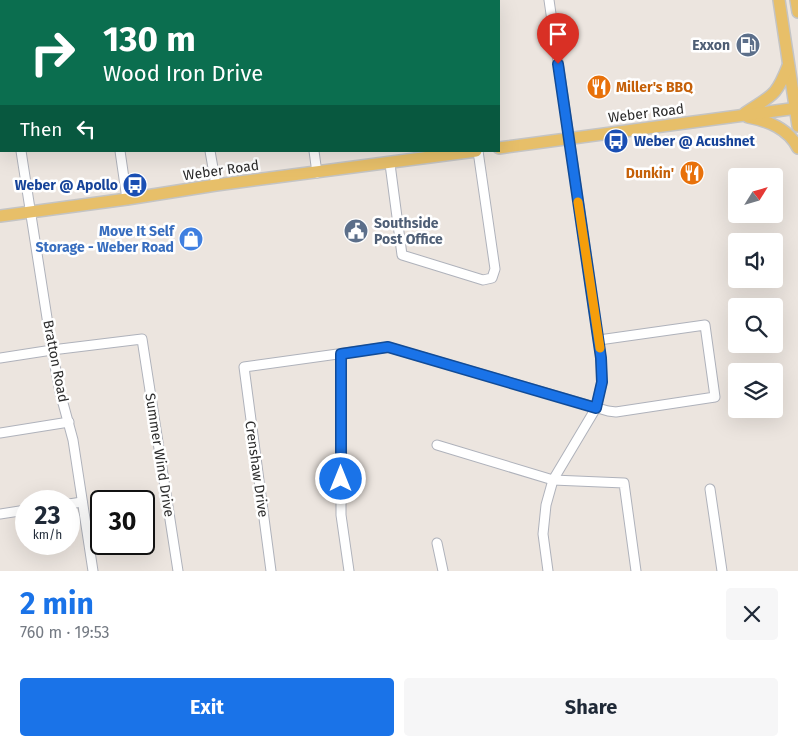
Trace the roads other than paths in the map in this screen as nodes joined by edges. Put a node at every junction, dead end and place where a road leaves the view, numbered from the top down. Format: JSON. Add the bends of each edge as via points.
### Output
{"nodes":[{"id":1,"x":549,"y":0,"type":"edge"},
{"id":2,"x":779,"y":0,"type":"edge"},
{"id":3,"x":796,"y":0,"type":"edge"},
{"id":4,"x":798,"y":12,"type":"edge"},
{"id":5,"x":789,"y":64,"type":"junction"},
{"id":6,"x":797,"y":108,"type":"edge"},
{"id":7,"x":741,"y":115,"type":"junction"},
{"id":8,"x":798,"y":126,"type":"edge"},
{"id":9,"x":569,"y":138,"type":"junction"},
{"id":10,"x":500,"y":148,"type":"edge"},
{"id":11,"x":798,"y":148,"type":"edge"},
{"id":12,"x":21,"y":152,"type":"edge"},
{"id":13,"x":120,"y":152,"type":"edge"},
{"id":14,"x":210,"y":152,"type":"edge"},
{"id":15,"x":314,"y":152,"type":"edge"},
{"id":16,"x":470,"y":152,"type":"edge"},
{"id":17,"x":477,"y":152,"type":"edge"},
{"id":18,"x":390,"y":164,"type":"junction"},
{"id":19,"x":316,"y":173,"type":"junction"},
{"id":20,"x":216,"y":185,"type":"junction"},
{"id":21,"x":127,"y":200,"type":"junction"},
{"id":22,"x":31,"y":212,"type":"junction"},
{"id":23,"x":0,"y":216,"type":"edge"},
{"id":24,"x":598,"y":340,"type":"junction"},
{"id":25,"x":52,"y":350,"type":"junction"},
{"id":26,"x":341,"y":354,"type":"junction"},
{"id":27,"x":0,"y":358,"type":"edge"},
{"id":28,"x":596,"y":408,"type":"junction"},
{"id":29,"x":69,"y":422,"type":"junction"},
{"id":30,"x":0,"y":433,"type":"edge"},
{"id":31,"x":437,"y":445,"type":"dead end"},
{"id":32,"x":553,"y":480,"type":"junction"},
{"id":33,"x":710,"y":488,"type":"dead end"},
{"id":34,"x":82,"y":502,"type":"joint"},
{"id":35,"x":15,"y":512,"type":"edge"},
{"id":36,"x":0,"y":514,"type":"edge"},
{"id":37,"x":437,"y":543,"type":"dead end"},
{"id":38,"x":92,"y":571,"type":"edge"},
{"id":39,"x":178,"y":571,"type":"edge"},
{"id":40,"x":271,"y":571,"type":"edge"},
{"id":41,"x":349,"y":571,"type":"edge"},
{"id":42,"x":443,"y":571,"type":"edge"},
{"id":43,"x":548,"y":571,"type":"edge"},
{"id":44,"x":636,"y":571,"type":"edge"},
{"id":45,"x":722,"y":571,"type":"edge"}],
"edges":[{"from":1,"to":9,"type":"street"},
{"from":2,"to":5,"type":"main road"},
{"from":3,"to":4,"type":"main road"},
{"from":5,"to":6,"type":"main road"},
{"from":5,"to":7,"type":"main road","via":[[780,87],[773,95]]},
{"from":6,"to":7,"type":"main road","name":"Weber Road"},
{"from":6,"to":8,"type":"main road"},
{"from":7,"to":9,"type":"main road","name":"Weber Road"},
{"from":7,"to":11,"type":"main road","via":[[780,127]]},
{"from":9,"to":10,"type":"main road","name":"Weber Road"},
{"from":9,"to":24,"type":"street"},
{"from":12,"to":22,"type":"street","name":"Bratton Road"},
{"from":13,"to":21,"type":"street"},
{"from":14,"to":20,"type":"street"},
{"from":15,"to":19,"type":"street"},
{"from":16,"to":18,"type":"main road","name":"Weber Road"},
{"from":17,"to":18,"type":"street","via":[[495,269],[492,278],[483,280],[402,254]]},
{"from":18,"to":19,"type":"main road","name":"Weber Road"},
{"from":19,"to":20,"type":"main road","name":"Weber Road"},
{"from":20,"to":21,"type":"main road","name":"Weber Road"},
{"from":21,"to":22,"type":"main road","name":"Weber Road"},
{"from":22,"to":23,"type":"main road","name":"Weber Road"},
{"from":22,"to":25,"type":"street","name":"Bratton Road"},
{"from":24,"to":28,"type":"street","via":[[602,382]]},
{"from":24,"to":28,"type":"street","via":[[704,324],[715,397],[616,412]]},
{"from":25,"to":27,"type":"street"},
{"from":25,"to":29,"type":"street","name":"Bratton Road"},
{"from":25,"to":39,"type":"street","name":"Summer Wind Drive","via":[[142,339]]},
{"from":26,"to":28,"type":"street","via":[[388,347]]},
{"from":26,"to":40,"type":"street","name":"Crenshaw Drive","via":[[244,367]]},
{"from":26,"to":41,"type":"street","via":[[341,515]]},
{"from":28,"to":32,"type":"street"},
{"from":29,"to":30,"type":"street"},
{"from":29,"to":34,"type":"street","name":"Bratton Road"},
{"from":31,"to":32,"type":"street"},
{"from":32,"to":43,"type":"street","via":[[543,534]]},
{"from":32,"to":44,"type":"street","via":[[624,483]]},
{"from":33,"to":45,"type":"street"},
{"from":34,"to":38,"type":"street","name":"Bratton Road"},
{"from":35,"to":36,"type":"street"},
{"from":37,"to":42,"type":"street"}]}
